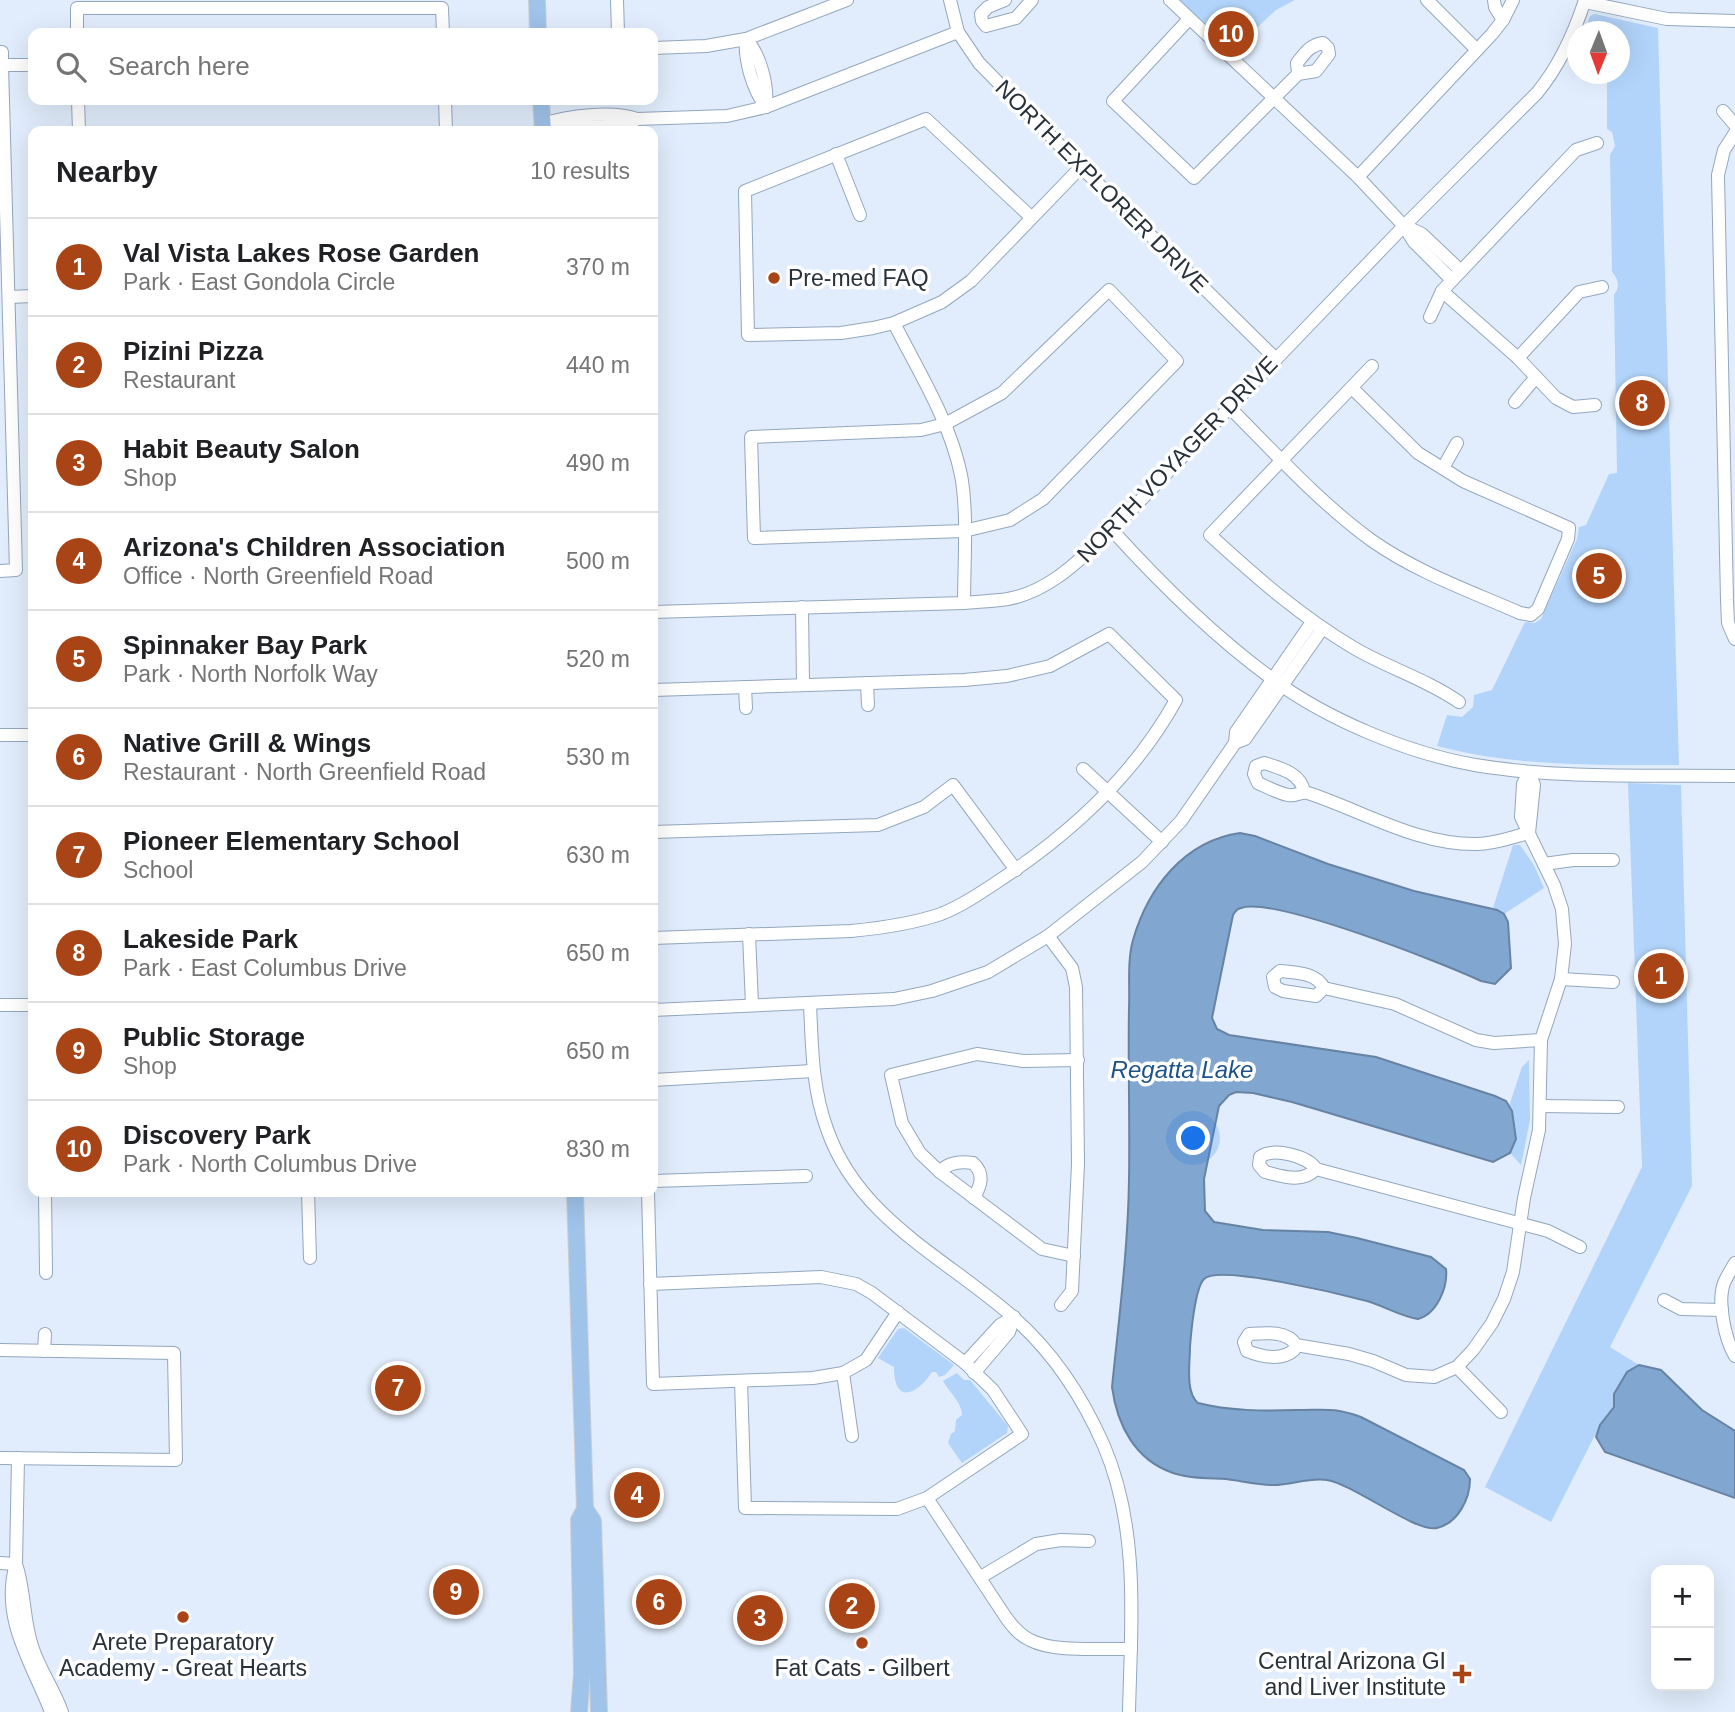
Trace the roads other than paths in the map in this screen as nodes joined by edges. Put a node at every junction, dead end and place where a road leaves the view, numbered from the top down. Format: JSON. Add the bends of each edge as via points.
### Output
{"nodes":[{"id":1,"x":537,"y":0,"type":"edge"},
{"id":2,"x":617,"y":0,"type":"edge"},
{"id":3,"x":847,"y":0,"type":"edge"},
{"id":4,"x":950,"y":0,"type":"edge"},
{"id":5,"x":1005,"y":0,"type":"edge"},
{"id":6,"x":1170,"y":0,"type":"edge"},
{"id":7,"x":1427,"y":0,"type":"edge"},
{"id":8,"x":1494,"y":0,"type":"edge"},
{"id":9,"x":1513,"y":0,"type":"edge"},
{"id":10,"x":1029,"y":1,"type":"edge"},
{"id":11,"x":1585,"y":1,"type":"edge"},
{"id":12,"x":1189,"y":19,"type":"junction"},
{"id":13,"x":1503,"y":20,"type":"junction"},
{"id":14,"x":1735,"y":21,"type":"edge"},
{"id":15,"x":77,"y":28,"type":"edge"},
{"id":16,"x":443,"y":28,"type":"edge"},
{"id":17,"x":538,"y":28,"type":"edge"},
{"id":18,"x":618,"y":28,"type":"edge"},
{"id":19,"x":958,"y":32,"type":"junction"},
{"id":20,"x":746,"y":39,"type":"junction"},
{"id":21,"x":658,"y":48,"type":"edge"},
{"id":22,"x":1477,"y":50,"type":"junction"},
{"id":23,"x":1,"y":59,"type":"edge"},
{"id":24,"x":28,"y":64,"type":"edge"},
{"id":25,"x":1298,"y":74,"type":"dead end"},
{"id":26,"x":1274,"y":98,"type":"junction"},
{"id":27,"x":78,"y":105,"type":"edge"},
{"id":28,"x":445,"y":105,"type":"edge"},
{"id":29,"x":541,"y":105,"type":"edge"},
{"id":30,"x":766,"y":107,"type":"junction"},
{"id":31,"x":1723,"y":111,"type":"dead end"},
{"id":32,"x":1735,"y":125,"type":"edge"},
{"id":33,"x":79,"y":126,"type":"edge"},
{"id":34,"x":446,"y":126,"type":"edge"},
{"id":35,"x":542,"y":126,"type":"edge"},
{"id":36,"x":607,"y":126,"type":"edge"},
{"id":37,"x":1735,"y":133,"type":"edge"},
{"id":38,"x":1597,"y":143,"type":"dead end"},
{"id":39,"x":836,"y":154,"type":"junction"},
{"id":40,"x":1081,"y":167,"type":"junction"},
{"id":41,"x":1358,"y":177,"type":"junction"},
{"id":42,"x":860,"y":215,"type":"dead end"},
{"id":43,"x":1032,"y":218,"type":"junction"},
{"id":44,"x":3,"y":223,"type":"edge"},
{"id":45,"x":1405,"y":226,"type":"junction"},
{"id":46,"x":1456,"y":276,"type":"junction"},
{"id":47,"x":1602,"y":286,"type":"dead end"},
{"id":48,"x":1442,"y":291,"type":"junction"},
{"id":49,"x":28,"y":296,"type":"edge"},
{"id":50,"x":9,"y":297,"type":"junction"},
{"id":51,"x":1430,"y":317,"type":"dead end"},
{"id":52,"x":894,"y":323,"type":"junction"},
{"id":53,"x":1735,"y":325,"type":"edge"},
{"id":54,"x":1720,"y":326,"type":"junction"},
{"id":55,"x":1518,"y":358,"type":"junction"},
{"id":56,"x":1276,"y":359,"type":"junction"},
{"id":57,"x":1372,"y":366,"type":"dead end"},
{"id":58,"x":1536,"y":377,"type":"junction"},
{"id":59,"x":1352,"y":388,"type":"junction"},
{"id":60,"x":6,"y":401,"type":"edge"},
{"id":61,"x":1515,"y":402,"type":"dead end"},
{"id":62,"x":1595,"y":405,"type":"dead end"},
{"id":63,"x":1230,"y":408,"type":"junction"},
{"id":64,"x":945,"y":424,"type":"junction"},
{"id":65,"x":1457,"y":443,"type":"dead end"},
{"id":66,"x":1282,"y":460,"type":"junction"},
{"id":67,"x":1443,"y":468,"type":"junction"},
{"id":68,"x":1731,"y":513,"type":"edge"},
{"id":69,"x":1111,"y":530,"type":"junction"},
{"id":70,"x":964,"y":531,"type":"junction"},
{"id":71,"x":0,"y":571,"type":"edge"},
{"id":72,"x":964,"y":603,"type":"junction"},
{"id":73,"x":802,"y":607,"type":"junction"},
{"id":74,"x":658,"y":612,"type":"edge"},
{"id":75,"x":1317,"y":625,"type":"junction"},
{"id":76,"x":1735,"y":639,"type":"edge"},
{"id":77,"x":867,"y":683,"type":"junction"},
{"id":78,"x":1277,"y":683,"type":"junction"},
{"id":79,"x":803,"y":685,"type":"junction"},
{"id":80,"x":745,"y":687,"type":"junction"},
{"id":81,"x":658,"y":690,"type":"edge"},
{"id":82,"x":1459,"y":702,"type":"dead end"},
{"id":83,"x":868,"y":705,"type":"dead end"},
{"id":84,"x":746,"y":708,"type":"dead end"},
{"id":85,"x":0,"y":735,"type":"edge"},
{"id":86,"x":28,"y":735,"type":"edge"},
{"id":87,"x":1083,"y":769,"type":"dead end"},
{"id":88,"x":1530,"y":772,"type":"junction"},
{"id":89,"x":1735,"y":776,"type":"edge"},
{"id":90,"x":1109,"y":791,"type":"junction"},
{"id":91,"x":1304,"y":792,"type":"dead end"},
{"id":92,"x":658,"y":832,"type":"edge"},
{"id":93,"x":1529,"y":833,"type":"junction"},
{"id":94,"x":1162,"y":842,"type":"junction"},
{"id":95,"x":1612,"y":860,"type":"dead end"},
{"id":96,"x":1544,"y":864,"type":"junction"},
{"id":97,"x":1016,"y":870,"type":"junction"},
{"id":98,"x":749,"y":934,"type":"junction"},
{"id":99,"x":1048,"y":936,"type":"junction"},
{"id":100,"x":658,"y":938,"type":"edge"},
{"id":101,"x":1562,"y":979,"type":"junction"},
{"id":102,"x":1612,"y":982,"type":"dead end"},
{"id":103,"x":1324,"y":988,"type":"dead end"},
{"id":104,"x":810,"y":1004,"type":"junction"},
{"id":105,"x":0,"y":1005,"type":"edge"},
{"id":106,"x":28,"y":1005,"type":"edge"},
{"id":107,"x":752,"y":1006,"type":"junction"},
{"id":108,"x":658,"y":1008,"type":"edge"},
{"id":109,"x":1541,"y":1040,"type":"junction"},
{"id":110,"x":1077,"y":1059,"type":"junction"},
{"id":111,"x":813,"y":1071,"type":"junction"},
{"id":112,"x":658,"y":1080,"type":"edge"},
{"id":113,"x":1540,"y":1106,"type":"junction"},
{"id":114,"x":1618,"y":1107,"type":"dead end"},
{"id":115,"x":1316,"y":1169,"type":"dead end"},
{"id":116,"x":940,"y":1172,"type":"junction"},
{"id":117,"x":806,"y":1176,"type":"dead end"},
{"id":118,"x":658,"y":1181,"type":"edge"},
{"id":119,"x":44,"y":1197,"type":"edge"},
{"id":120,"x":308,"y":1197,"type":"edge"},
{"id":121,"x":575,"y":1197,"type":"edge"},
{"id":122,"x":648,"y":1197,"type":"edge"},
{"id":123,"x":974,"y":1198,"type":"junction"},
{"id":124,"x":1521,"y":1224,"type":"junction"},
{"id":125,"x":1580,"y":1247,"type":"dead end"},
{"id":126,"x":1074,"y":1256,"type":"junction"},
{"id":127,"x":310,"y":1258,"type":"dead end"},
{"id":128,"x":1735,"y":1263,"type":"edge"},
{"id":129,"x":46,"y":1273,"type":"dead end"},
{"id":130,"x":650,"y":1284,"type":"junction"},
{"id":131,"x":1664,"y":1300,"type":"dead end"},
{"id":132,"x":1061,"y":1306,"type":"dead end"},
{"id":133,"x":1723,"y":1310,"type":"junction"},
{"id":134,"x":898,"y":1312,"type":"junction"},
{"id":135,"x":1013,"y":1317,"type":"junction"},
{"id":136,"x":45,"y":1334,"type":"dead end"},
{"id":137,"x":1296,"y":1345,"type":"dead end"},
{"id":138,"x":0,"y":1350,"type":"edge"},
{"id":139,"x":44,"y":1351,"type":"junction"},
{"id":140,"x":1735,"y":1356,"type":"edge"},
{"id":141,"x":1457,"y":1367,"type":"junction"},
{"id":142,"x":969,"y":1368,"type":"junction"},
{"id":143,"x":842,"y":1373,"type":"junction"},
{"id":144,"x":741,"y":1381,"type":"junction"},
{"id":145,"x":1501,"y":1412,"type":"dead end"},
{"id":146,"x":852,"y":1436,"type":"dead end"},
{"id":147,"x":0,"y":1458,"type":"edge"},
{"id":148,"x":18,"y":1458,"type":"junction"},
{"id":149,"x":927,"y":1497,"type":"junction"},
{"id":150,"x":1089,"y":1541,"type":"dead end"},
{"id":151,"x":0,"y":1563,"type":"edge"},
{"id":152,"x":16,"y":1564,"type":"junction"},
{"id":153,"x":981,"y":1577,"type":"junction"},
{"id":154,"x":589,"y":1648,"type":"junction"},
{"id":155,"x":1131,"y":1649,"type":"junction"},
{"id":156,"x":51,"y":1712,"type":"edge"},
{"id":157,"x":62,"y":1712,"type":"edge"},
{"id":158,"x":579,"y":1712,"type":"edge"},
{"id":159,"x":599,"y":1712,"type":"edge"},
{"id":160,"x":1129,"y":1712,"type":"edge"}],
"edges":[{"from":1,"to":17,"type":"main road"},
{"from":2,"to":18,"type":"street"},
{"from":3,"to":20,"type":"street"},
{"from":4,"to":19,"type":"street","name":"NORTH EXPLORER DRIVE"},
{"from":5,"to":10,"type":"street","via":[[981,13],[986,26],[1016,18]]},
{"from":6,"to":12,"type":"street"},
{"from":7,"to":22,"type":"street"},
{"from":8,"to":13,"type":"street"},
{"from":9,"to":13,"type":"street"},
{"from":11,"to":14,"type":"street","via":[[1667,19]]},
{"from":11,"to":45,"type":"street","name":"NORTH VOYAGER DRIVE","via":[[1567,48],[1549,78]]},
{"from":12,"to":26,"type":"street"},
{"from":12,"to":26,"type":"street","via":[[1113,102],[1194,178]]},
{"from":13,"to":22,"type":"street"},
{"from":15,"to":16,"type":"street","via":[[77,8],[442,8]]},
{"from":19,"to":30,"type":"street"},
{"from":19,"to":40,"type":"street","name":"NORTH EXPLORER DRIVE","via":[[979,63]]},
{"from":20,"to":21,"type":"street"},
{"from":20,"to":30,"type":"street","via":[[758,97]]},
{"from":22,"to":41,"type":"street"},
{"from":23,"to":24,"type":"street"},
{"from":23,"to":44,"type":"street"},
{"from":25,"to":26,"type":"street"},
{"from":26,"to":41,"type":"street"},
{"from":27,"to":33,"type":"street"},
{"from":28,"to":34,"type":"street"},
{"from":29,"to":35,"type":"main road"},
{"from":30,"to":36,"type":"street","via":[[727,116],[637,119],[629,125]]},
{"from":31,"to":32,"type":"street"},
{"from":37,"to":54,"type":"street","via":[[1724,150],[1718,176]]},
{"from":38,"to":46,"type":"street","via":[[1576,150]]},
{"from":39,"to":42,"type":"street"},
{"from":39,"to":43,"type":"street","via":[[926,119]]},
{"from":39,"to":52,"type":"street","via":[[745,191],[748,335],[841,333]]},
{"from":40,"to":43,"type":"street"},
{"from":40,"to":56,"type":"street","name":"NORTH EXPLORER DRIVE"},
{"from":41,"to":45,"type":"street"},
{"from":43,"to":52,"type":"street","via":[[971,281],[942,302]]},
{"from":44,"to":50,"type":"street"},
{"from":45,"to":46,"type":"street","via":[[1422,234]]},
{"from":45,"to":56,"type":"street","name":"NORTH VOYAGER DRIVE"},
{"from":46,"to":48,"type":"street"},
{"from":47,"to":55,"type":"street","via":[[1579,292]]},
{"from":48,"to":51,"type":"street"},
{"from":48,"to":55,"type":"street"},
{"from":49,"to":50,"type":"street"},
{"from":50,"to":60,"type":"street"},
{"from":52,"to":64,"type":"street"},
{"from":53,"to":54,"type":"street"},
{"from":54,"to":68,"type":"street"},
{"from":55,"to":58,"type":"street"},
{"from":56,"to":63,"type":"street","name":"NORTH VOYAGER DRIVE"},
{"from":57,"to":59,"type":"street"},
{"from":58,"to":61,"type":"street"},
{"from":58,"to":62,"type":"street","via":[[1556,398],[1573,407]]},
{"from":59,"to":66,"type":"street"},
{"from":59,"to":67,"type":"street","via":[[1418,453]]},
{"from":60,"to":71,"type":"street","via":[[16,570]]},
{"from":63,"to":66,"type":"street"},
{"from":63,"to":69,"type":"street","name":"NORTH VOYAGER DRIVE"},
{"from":64,"to":70,"type":"street","via":[[961,475]]},
{"from":64,"to":70,"type":"street","via":[[921,430],[751,437],[754,538]]},
{"from":64,"to":70,"type":"street","via":[[1002,393],[1109,290],[1177,360],[1043,499],[1010,520]]},
{"from":65,"to":67,"type":"street"},
{"from":66,"to":67,"type":"street","via":[[1326,504],[1410,564],[1531,615],[1538,609],[1569,528]]},
{"from":66,"to":75,"type":"street","via":[[1210,535],[1274,594]]},
{"from":68,"to":76,"type":"street","via":[[1728,623]]},
{"from":69,"to":72,"type":"street","name":"NORTH VOYAGER DRIVE","via":[[1063,574],[1040,588],[1010,598]]},
{"from":69,"to":78,"type":"street","via":[[1212,629]]},
{"from":70,"to":72,"type":"street"},
{"from":72,"to":73,"type":"street","name":"NORTH VOYAGER DRIVE"},
{"from":73,"to":74,"type":"street","name":"NORTH VOYAGER DRIVE"},
{"from":73,"to":79,"type":"street"},
{"from":75,"to":78,"type":"street"},
{"from":75,"to":82,"type":"street"},
{"from":77,"to":79,"type":"street"},
{"from":77,"to":83,"type":"street"},
{"from":77,"to":90,"type":"street","via":[[1007,676],[1050,666],[1109,634],[1176,700],[1153,738]]},
{"from":78,"to":88,"type":"street","via":[[1347,722],[1395,742],[1472,764]]},
{"from":78,"to":94,"type":"street","via":[[1236,732],[1235,743]]},
{"from":79,"to":80,"type":"street"},
{"from":80,"to":81,"type":"street"},
{"from":80,"to":84,"type":"street"},
{"from":85,"to":86,"type":"street"},
{"from":87,"to":90,"type":"street"},
{"from":88,"to":89,"type":"street"},
{"from":88,"to":93,"type":"street","via":[[1522,784],[1521,811]]},
{"from":90,"to":94,"type":"street"},
{"from":90,"to":97,"type":"street"},
{"from":91,"to":93,"type":"street","via":[[1373,820],[1454,842],[1478,845]]},
{"from":92,"to":97,"type":"street","via":[[878,825],[924,807],[953,785]]},
{"from":93,"to":96,"type":"street"},
{"from":94,"to":99,"type":"street"},
{"from":95,"to":96,"type":"street"},
{"from":96,"to":101,"type":"street","via":[[1562,909]]},
{"from":97,"to":98,"type":"street","via":[[943,913],[915,921],[851,930]]},
{"from":98,"to":100,"type":"street"},
{"from":98,"to":107,"type":"street"},
{"from":99,"to":104,"type":"street","via":[[988,972],[932,991],[894,999]]},
{"from":99,"to":110,"type":"street","via":[[1067,958],[1075,978]]},
{"from":101,"to":102,"type":"street"},
{"from":101,"to":109,"type":"street"},
{"from":103,"to":109,"type":"street","via":[[1395,1004],[1476,1040],[1494,1044]]},
{"from":104,"to":107,"type":"street"},
{"from":104,"to":111,"type":"street"},
{"from":105,"to":106,"type":"street"},
{"from":107,"to":108,"type":"street"},
{"from":109,"to":113,"type":"street"},
{"from":110,"to":116,"type":"street","via":[[1023,1061],[977,1054],[891,1075],[902,1123],[920,1153]]},
{"from":110,"to":126,"type":"street"},
{"from":111,"to":112,"type":"street"},
{"from":111,"to":135,"type":"street","via":[[827,1130],[866,1196],[898,1230]]},
{"from":113,"to":114,"type":"street"},
{"from":113,"to":124,"type":"street"},
{"from":115,"to":124,"type":"street"},
{"from":116,"to":123,"type":"street"},
{"from":116,"to":123,"type":"street","via":[[953,1163],[973,1163],[982,1177]]},
{"from":117,"to":118,"type":"street"},
{"from":119,"to":129,"type":"street"},
{"from":120,"to":127,"type":"street"},
{"from":121,"to":154,"type":"main road","via":[[585,1509],[579,1520],[587,1575]]},
{"from":122,"to":130,"type":"street"},
{"from":123,"to":126,"type":"street","via":[[1042,1249]]},
{"from":124,"to":125,"type":"street"},
{"from":124,"to":141,"type":"street","via":[[1504,1299],[1492,1323]]},
{"from":126,"to":132,"type":"street","via":[[1072,1291]]},
{"from":128,"to":133,"type":"street","via":[[1723,1285]]},
{"from":130,"to":134,"type":"street","via":[[821,1277],[856,1284]]},
{"from":130,"to":144,"type":"street","via":[[653,1384]]},
{"from":131,"to":133,"type":"street","via":[[1681,1309]]},
{"from":133,"to":140,"type":"street","via":[[1727,1342]]},
{"from":134,"to":142,"type":"street"},
{"from":134,"to":143,"type":"street","via":[[866,1360]]},
{"from":135,"to":142,"type":"street","via":[[1000,1325]]},
{"from":135,"to":155,"type":"street","via":[[1063,1372],[1111,1463],[1130,1553]]},
{"from":136,"to":139,"type":"street"},
{"from":137,"to":141,"type":"street","via":[[1349,1354],[1417,1377],[1434,1377]]},
{"from":138,"to":139,"type":"street"},
{"from":139,"to":148,"type":"street","via":[[174,1353],[176,1460]]},
{"from":141,"to":145,"type":"street"},
{"from":142,"to":149,"type":"street","via":[[993,1390],[1022,1434]]},
{"from":143,"to":144,"type":"street"},
{"from":143,"to":146,"type":"street"},
{"from":144,"to":149,"type":"street","via":[[745,1508],[897,1509]]},
{"from":147,"to":148,"type":"street"},
{"from":148,"to":152,"type":"street"},
{"from":149,"to":153,"type":"street"},
{"from":150,"to":153,"type":"street","via":[[1036,1544]]},
{"from":151,"to":152,"type":"street"},
{"from":152,"to":156,"type":"street","via":[[11,1580],[13,1617]]},
{"from":152,"to":157,"type":"street","via":[[32,1647]]},
{"from":153,"to":155,"type":"street","via":[[1012,1625],[1030,1640],[1056,1647]]},
{"from":154,"to":158,"type":"main road"},
{"from":154,"to":159,"type":"main road"},
{"from":155,"to":160,"type":"street"}]}
